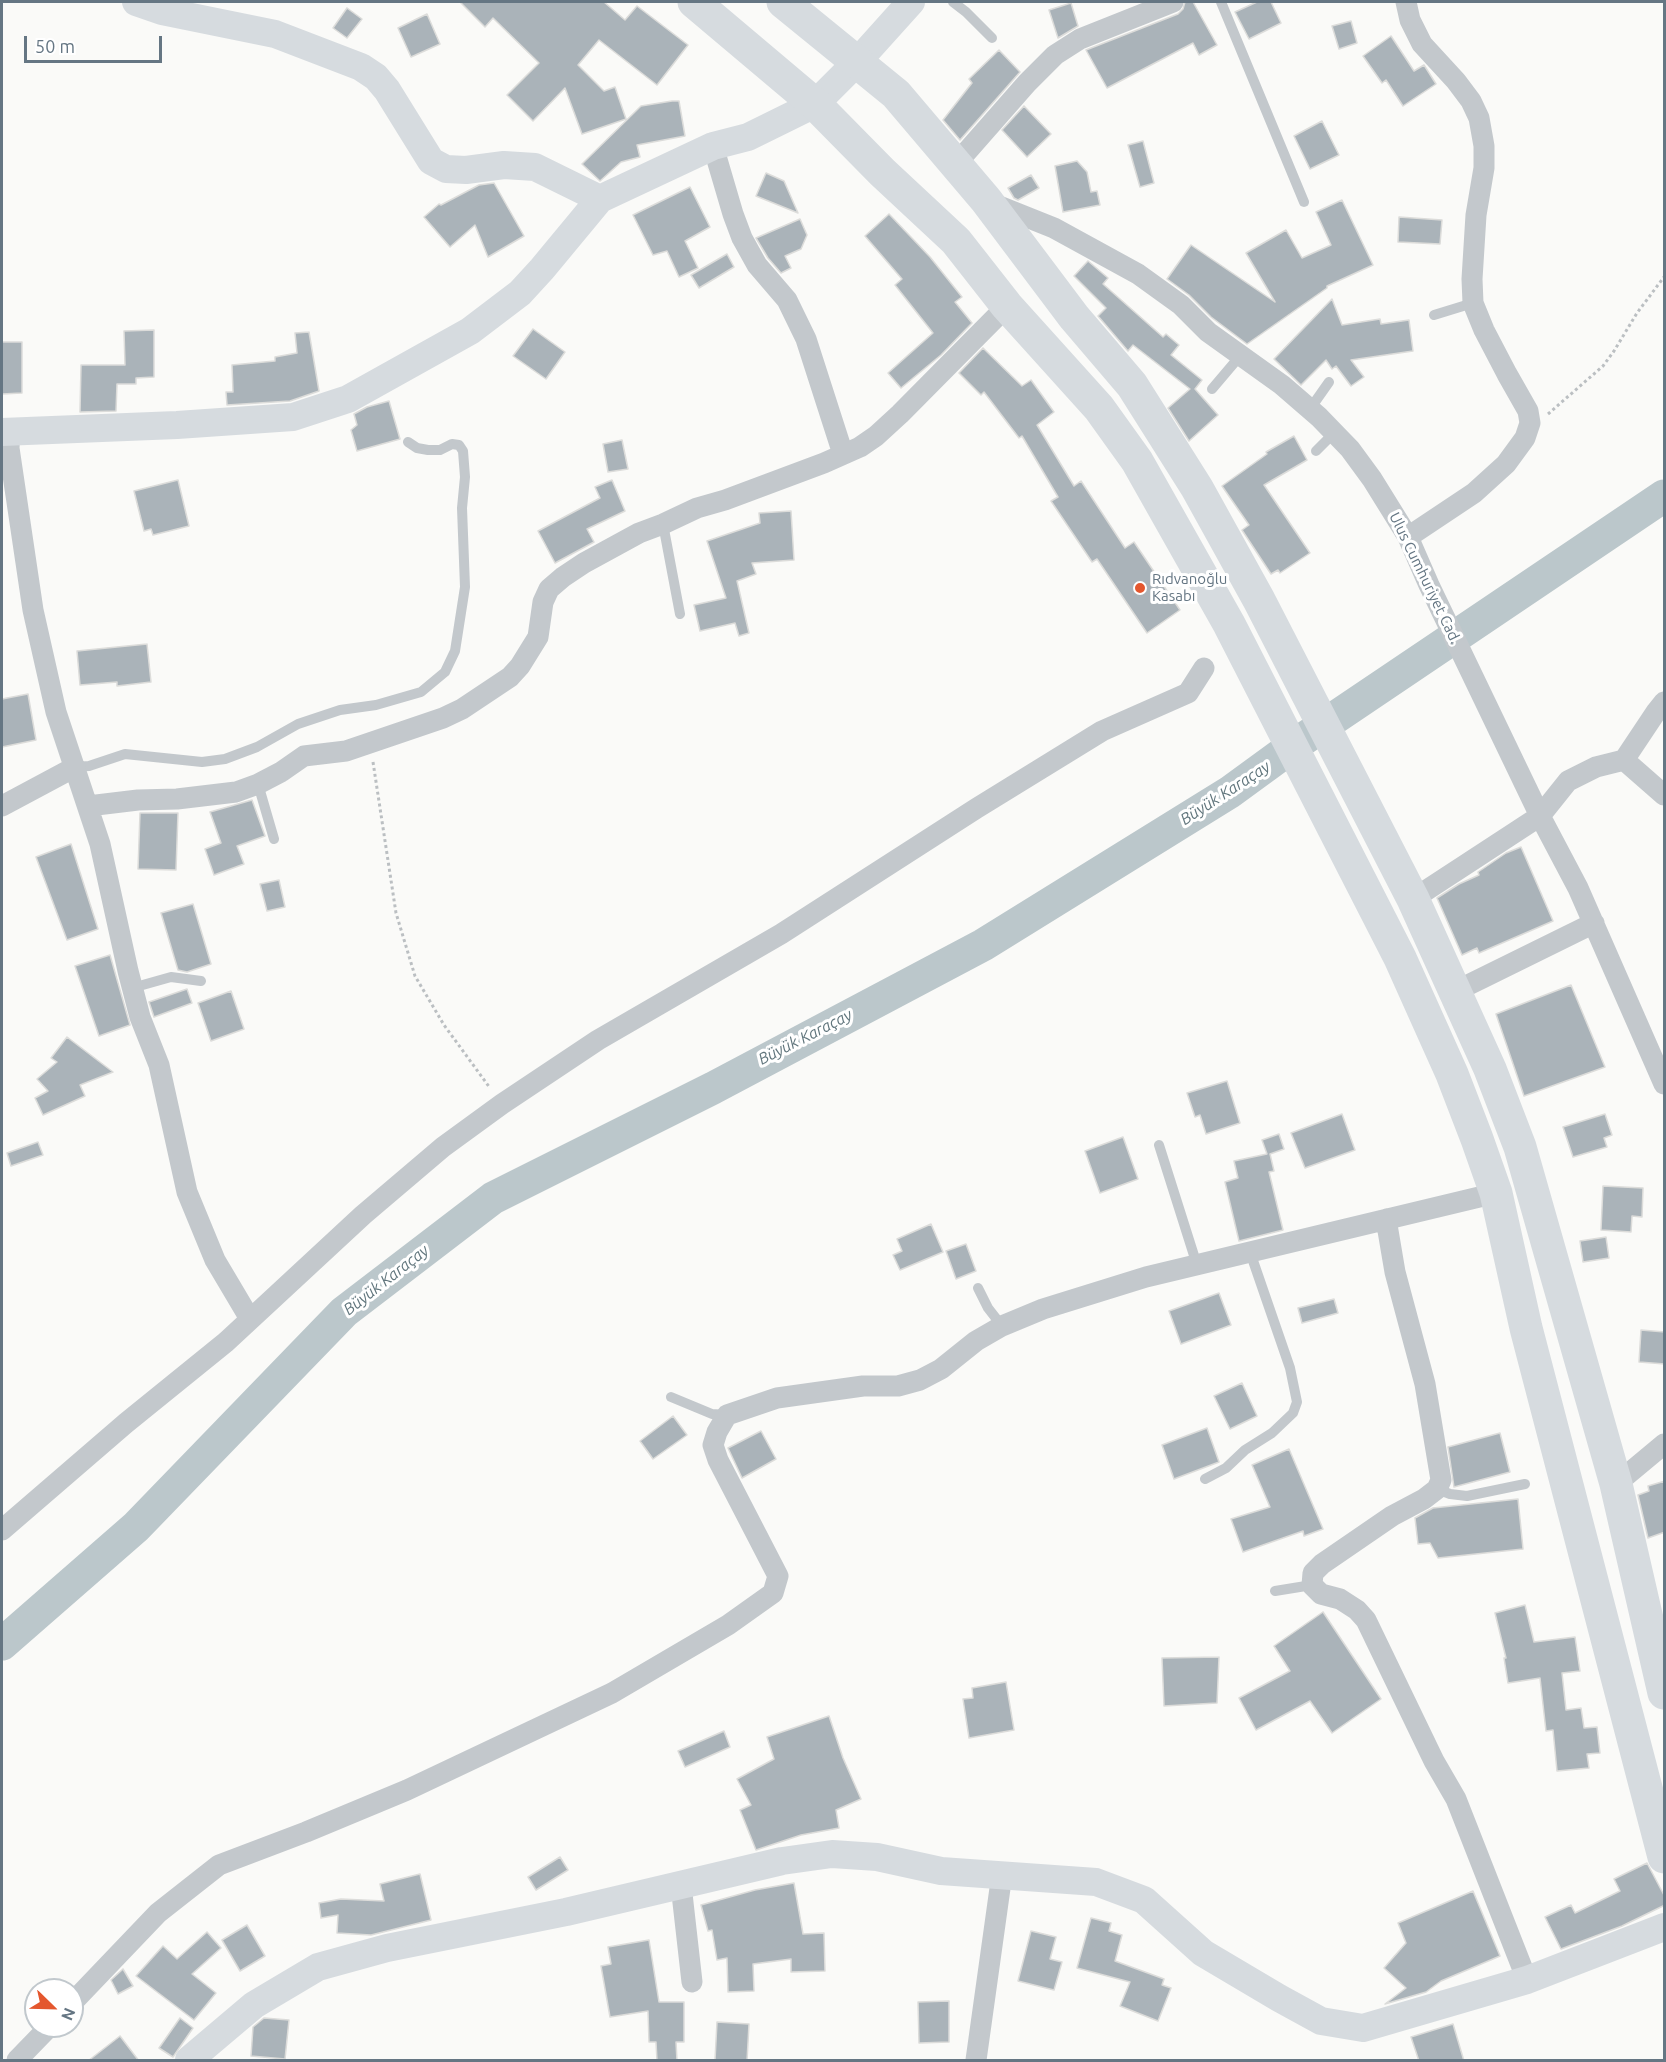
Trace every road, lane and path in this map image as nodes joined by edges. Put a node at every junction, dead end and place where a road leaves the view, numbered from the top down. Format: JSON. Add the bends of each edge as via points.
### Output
{"nodes":[{"id":1,"x":136,"y":2,"type":"edge"},
{"id":2,"x":694,"y":2,"type":"edge"},
{"id":3,"x":783,"y":2,"type":"edge"},
{"id":4,"x":911,"y":2,"type":"edge"},
{"id":5,"x":953,"y":2,"type":"edge"},
{"id":6,"x":1173,"y":2,"type":"edge"},
{"id":7,"x":1221,"y":2,"type":"edge"},
{"id":8,"x":1406,"y":2,"type":"edge"},
{"id":9,"x":992,"y":38,"type":"dead end"},
{"id":10,"x":857,"y":62,"type":"junction"},
{"id":11,"x":815,"y":104,"type":"junction"},
{"id":12,"x":713,"y":146,"type":"junction"},
{"id":13,"x":955,"y":165,"type":"junction"},
{"id":14,"x":600,"y":199,"type":"junction"},
{"id":15,"x":986,"y":201,"type":"junction"},
{"id":16,"x":1304,"y":202,"type":"dead end"},
{"id":17,"x":1665,"y":277,"type":"edge"},
{"id":18,"x":1473,"y":303,"type":"junction"},
{"id":19,"x":1007,"y":306,"type":"junction"},
{"id":20,"x":1434,"y":315,"type":"dead end"},
{"id":21,"x":1240,"y":356,"type":"junction"},
{"id":22,"x":1329,"y":382,"type":"dead end"},
{"id":23,"x":1212,"y":389,"type":"dead end"},
{"id":24,"x":1310,"y":409,"type":"junction"},
{"id":25,"x":1530,"y":423,"type":"junction"},
{"id":26,"x":1335,"y":432,"type":"junction"},
{"id":27,"x":6,"y":440,"type":"edge"},
{"id":28,"x":408,"y":442,"type":"dead end"},
{"id":29,"x":1317,"y":451,"type":"dead end"},
{"id":30,"x":843,"y":454,"type":"junction"},
{"id":31,"x":663,"y":524,"type":"junction"},
{"id":32,"x":1408,"y":537,"type":"junction"},
{"id":33,"x":680,"y":614,"type":"dead end"},
{"id":34,"x":1204,"y":668,"type":"dead end"},
{"id":35,"x":1665,"y":702,"type":"edge"},
{"id":36,"x":370,"y":744,"type":"junction"},
{"id":37,"x":1624,"y":760,"type":"junction"},
{"id":38,"x":75,"y":767,"type":"junction"},
{"id":39,"x":258,"y":784,"type":"junction"},
{"id":40,"x":1665,"y":795,"type":"edge"},
{"id":41,"x":2,"y":806,"type":"edge"},
{"id":42,"x":88,"y":806,"type":"junction"},
{"id":43,"x":1540,"y":816,"type":"junction"},
{"id":44,"x":274,"y":840,"type":"dead end"},
{"id":45,"x":1413,"y":899,"type":"junction"},
{"id":46,"x":1594,"y":923,"type":"junction"},
{"id":47,"x":201,"y":981,"type":"dead end"},
{"id":48,"x":132,"y":988,"type":"junction"},
{"id":49,"x":1456,"y":991,"type":"junction"},
{"id":50,"x":1665,"y":1084,"type":"edge"},
{"id":51,"x":502,"y":1104,"type":"junction"},
{"id":52,"x":1159,"y":1145,"type":"dead end"},
{"id":53,"x":1496,"y":1193,"type":"junction"},
{"id":54,"x":1386,"y":1219,"type":"junction"},
{"id":55,"x":1250,"y":1252,"type":"junction"},
{"id":56,"x":1197,"y":1265,"type":"junction"},
{"id":57,"x":978,"y":1288,"type":"dead end"},
{"id":58,"x":250,"y":1319,"type":"junction"},
{"id":59,"x":1002,"y":1326,"type":"junction"},
{"id":60,"x":671,"y":1397,"type":"dead end"},
{"id":61,"x":727,"y":1415,"type":"junction"},
{"id":62,"x":1665,"y":1444,"type":"edge"},
{"id":63,"x":1205,"y":1479,"type":"dead end"},
{"id":64,"x":1525,"y":1484,"type":"dead end"},
{"id":65,"x":1616,"y":1484,"type":"junction"},
{"id":66,"x":1437,"y":1489,"type":"junction"},
{"id":67,"x":2,"y":1530,"type":"edge"},
{"id":68,"x":1312,"y":1585,"type":"junction"},
{"id":69,"x":1275,"y":1591,"type":"dead end"},
{"id":70,"x":1665,"y":1693,"type":"edge"},
{"id":71,"x":1665,"y":1857,"type":"edge"},
{"id":72,"x":1002,"y":1874,"type":"junction"},
{"id":73,"x":681,"y":1885,"type":"junction"},
{"id":74,"x":1665,"y":1927,"type":"edge"},
{"id":75,"x":1527,"y":1980,"type":"junction"},
{"id":76,"x":692,"y":1982,"type":"dead end"},
{"id":77,"x":84,"y":1990,"type":"edge"},
{"id":78,"x":39,"y":2038,"type":"edge"},
{"id":79,"x":17,"y":2061,"type":"edge"},
{"id":80,"x":189,"y":2061,"type":"edge"},
{"id":81,"x":976,"y":2061,"type":"edge"}],
"edges":[{"from":1,"to":14,"type":"street","via":[[162,12],[275,34],[362,67],[387,90],[431,161],[446,169],[535,167]]},
{"from":2,"to":11,"type":"highway"},
{"from":3,"to":10,"type":"highway"},
{"from":4,"to":10,"type":"street"},
{"from":5,"to":9,"type":"lane"},
{"from":6,"to":13,"type":"street","via":[[1080,39],[1055,55]]},
{"from":7,"to":16,"type":"lane"},
{"from":8,"to":18,"type":"street","via":[[1422,44],[1471,100],[1479,118],[1484,168],[1476,215]]},
{"from":10,"to":11,"type":"street"},
{"from":10,"to":13,"type":"highway","via":[[896,94]]},
{"from":11,"to":12,"type":"street","via":[[748,137]]},
{"from":11,"to":19,"type":"highway","via":[[956,241]]},
{"from":12,"to":14,"type":"street"},
{"from":12,"to":30,"type":"street","via":[[742,238],[787,300],[806,339]]},
{"from":13,"to":15,"type":"highway"},
{"from":14,"to":27,"type":"street","via":[[520,293],[470,331],[348,399],[293,417]]},
{"from":15,"to":21,"type":"street","name":"Ulus Cumhuriyet Cad.","via":[[1054,228],[1138,274]]},
{"from":15,"to":45,"type":"highway","via":[[1074,317],[1132,385],[1197,488]]},
{"from":17,"to":25,"type":"path","via":[[1603,366],[1552,411]]},
{"from":18,"to":20,"type":"lane"},
{"from":18,"to":25,"type":"street","via":[[1528,411]]},
{"from":19,"to":30,"type":"street","via":[[876,436]]},
{"from":19,"to":53,"type":"highway","via":[[1099,408],[1137,461],[1230,624],[1400,958],[1452,1074]]},
{"from":21,"to":23,"type":"lane"},
{"from":21,"to":24,"type":"street","name":"Ulus Cumhuriyet Cad."},
{"from":22,"to":24,"type":"lane"},
{"from":24,"to":26,"type":"street","name":"Ulus Cumhuriyet Cad."},
{"from":25,"to":32,"type":"street","via":[[1525,438],[1506,464],[1474,493]]},
{"from":26,"to":29,"type":"lane"},
{"from":26,"to":32,"type":"street","name":"Ulus Cumhuriyet Cad.","via":[[1362,464]]},
{"from":27,"to":38,"type":"street","via":[[41,651]]},
{"from":28,"to":38,"type":"lane","via":[[428,450],[459,445],[463,451],[465,587],[455,651],[445,672],[421,692],[298,724],[257,747],[225,759],[202,762],[125,754]]},
{"from":30,"to":31,"type":"street"},
{"from":31,"to":33,"type":"lane"},
{"from":31,"to":36,"type":"street","via":[[615,545],[549,589],[531,653],[510,676],[462,709]]},
{"from":32,"to":43,"type":"street","name":"Ulus Cumhuriyet Cad."},
{"from":34,"to":51,"type":"street","via":[[1188,693],[1102,730],[781,934],[598,1040]]},
{"from":35,"to":37,"type":"street"},
{"from":36,"to":39,"type":"street","via":[[304,756]]},
{"from":36,"to":51,"type":"path","via":[[396,913],[415,976],[444,1025]]},
{"from":37,"to":40,"type":"street"},
{"from":37,"to":43,"type":"street","via":[[1596,767],[1568,781]]},
{"from":38,"to":41,"type":"street"},
{"from":38,"to":42,"type":"street"},
{"from":39,"to":42,"type":"street","via":[[222,795]]},
{"from":39,"to":44,"type":"lane"},
{"from":42,"to":48,"type":"street"},
{"from":43,"to":45,"type":"street"},
{"from":43,"to":46,"type":"street","name":"Ulus Cumhuriyet Cad."},
{"from":45,"to":49,"type":"highway"},
{"from":46,"to":49,"type":"street"},
{"from":46,"to":50,"type":"street","name":"Ulus Cumhuriyet Cad."},
{"from":47,"to":48,"type":"lane","via":[[171,977]]},
{"from":48,"to":58,"type":"street","via":[[159,1065],[187,1192],[215,1260]]},
{"from":49,"to":65,"type":"highway","via":[[1520,1147]]},
{"from":51,"to":58,"type":"street","via":[[372,1207]]},
{"from":52,"to":56,"type":"lane"},
{"from":53,"to":54,"type":"street"},
{"from":53,"to":71,"type":"highway","via":[[1529,1339]]},
{"from":54,"to":55,"type":"street"},
{"from":54,"to":66,"type":"street","via":[[1395,1272],[1425,1384],[1441,1480]]},
{"from":55,"to":56,"type":"street"},
{"from":55,"to":63,"type":"lane","via":[[1290,1368],[1297,1402],[1293,1413],[1272,1433]]},
{"from":56,"to":59,"type":"street","via":[[1043,1309]]},
{"from":57,"to":59,"type":"lane"},
{"from":58,"to":67,"type":"street"},
{"from":59,"to":61,"type":"street","via":[[920,1380],[898,1386],[863,1386],[777,1398]]},
{"from":60,"to":61,"type":"lane","via":[[712,1414]]},
{"from":61,"to":77,"type":"street","via":[[713,1445],[778,1576],[773,1593],[728,1625],[612,1693],[407,1790],[219,1865],[158,1913]]},
{"from":62,"to":65,"type":"street"},
{"from":64,"to":66,"type":"lane","via":[[1467,1496]]},
{"from":65,"to":70,"type":"highway"},
{"from":66,"to":68,"type":"street","via":[[1322,1564],[1313,1573]]},
{"from":68,"to":69,"type":"lane"},
{"from":68,"to":75,"type":"street","via":[[1357,1610],[1366,1620],[1456,1799]]},
{"from":72,"to":73,"type":"street","via":[[941,1871],[877,1857],[832,1854],[782,1861]]},
{"from":72,"to":75,"type":"street","via":[[1096,1882],[1144,1900],[1203,1953],[1322,2020],[1363,2028]]},
{"from":72,"to":81,"type":"street"},
{"from":73,"to":76,"type":"street"},
{"from":73,"to":80,"type":"street","via":[[387,1948],[318,1967],[254,2005]]},
{"from":74,"to":75,"type":"street"},
{"from":78,"to":79,"type":"street"}]}
